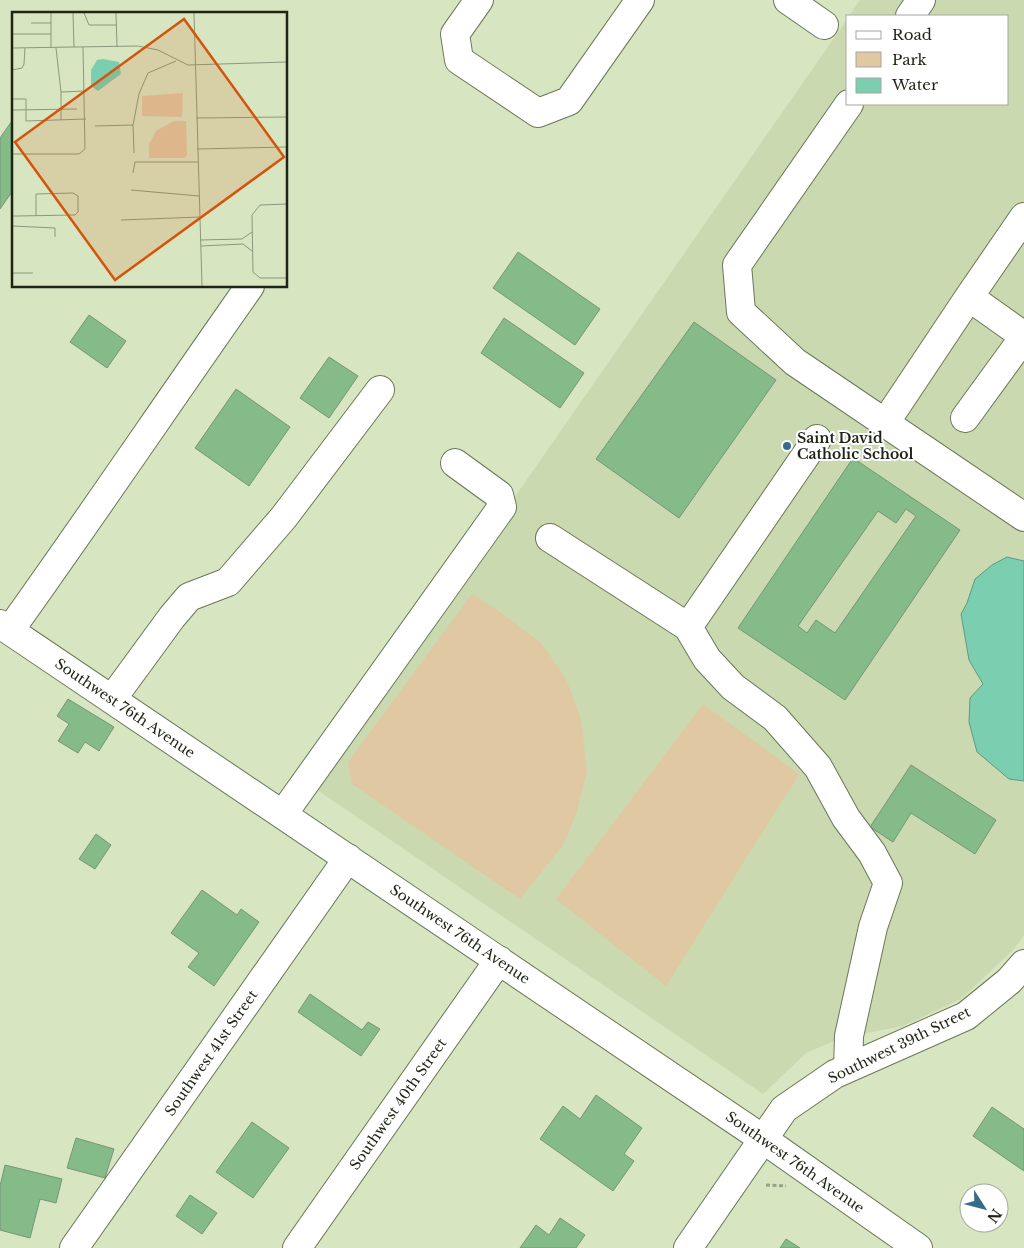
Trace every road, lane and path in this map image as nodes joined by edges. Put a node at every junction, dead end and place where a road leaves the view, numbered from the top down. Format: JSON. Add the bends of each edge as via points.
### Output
{"nodes":[{"id":1,"x":479,"y":0,"type":"edge"},
{"id":2,"x":640,"y":0,"type":"edge"},
{"id":3,"x":788,"y":0,"type":"edge"},
{"id":4,"x":921,"y":0,"type":"edge"},
{"id":5,"x":911,"y":15,"type":"edge"},
{"id":6,"x":824,"y":25,"type":"dead end"},
{"id":7,"x":848,"y":105,"type":"edge"},
{"id":8,"x":1024,"y":217,"type":"edge"},
{"id":9,"x":249,"y":288,"type":"edge"},
{"id":10,"x":968,"y":297,"type":"junction"},
{"id":11,"x":1024,"y":337,"type":"edge"},
{"id":12,"x":380,"y":390,"type":"dead end"},
{"id":13,"x":965,"y":418,"type":"dead end"},
{"id":14,"x":885,"y":422,"type":"junction"},
{"id":15,"x":817,"y":439,"type":"dead end"},
{"id":16,"x":455,"y":463,"type":"dead end"},
{"id":17,"x":1023,"y":514,"type":"edge"},
{"id":18,"x":550,"y":538,"type":"dead end"},
{"id":19,"x":5,"y":627,"type":"edge"},
{"id":20,"x":688,"y":627,"type":"junction"},
{"id":21,"x":112,"y":699,"type":"junction"},
{"id":22,"x":283,"y":814,"type":"junction"},
{"id":23,"x":348,"y":858,"type":"junction"},
{"id":24,"x":499,"y":960,"type":"junction"},
{"id":25,"x":1024,"y":964,"type":"edge"},
{"id":26,"x":848,"y":1068,"type":"junction"},
{"id":27,"x":763,"y":1139,"type":"junction"},
{"id":28,"x":74,"y":1248,"type":"edge"},
{"id":29,"x":297,"y":1248,"type":"edge"},
{"id":30,"x":688,"y":1248,"type":"edge"},
{"id":31,"x":918,"y":1248,"type":"edge"}],
"edges":[{"from":1,"to":2,"type":"street","via":[[455,34],[460,60],[538,113],[569,101]]},
{"from":3,"to":6,"type":"street"},
{"from":4,"to":5,"type":"street"},
{"from":7,"to":14,"type":"street","via":[[737,265],[741,312],[795,362]]},
{"from":8,"to":10,"type":"street"},
{"from":9,"to":19,"type":"street","via":[[70,546]]},
{"from":10,"to":11,"type":"street"},
{"from":10,"to":14,"type":"street"},
{"from":11,"to":13,"type":"street"},
{"from":12,"to":21,"type":"street","via":[[284,517],[228,582],[189,597]]},
{"from":14,"to":17,"type":"street"},
{"from":15,"to":20,"type":"street"},
{"from":16,"to":22,"type":"street","via":[[499,495],[502,507]]},
{"from":18,"to":20,"type":"street"},
{"from":19,"to":21,"type":"street","name":"Southwest 76th Avenue"},
{"from":20,"to":26,"type":"street","via":[[707,658],[733,687],[776,718],[818,767],[846,818],[872,853],[888,882],[873,927],[849,1036]]},
{"from":21,"to":22,"type":"street","name":"Southwest 76th Avenue"},
{"from":22,"to":23,"type":"street","name":"Southwest 76th Avenue"},
{"from":23,"to":24,"type":"street","name":"Southwest 76th Avenue"},
{"from":23,"to":28,"type":"street","name":"Southwest 41st Street"},
{"from":24,"to":27,"type":"street","name":"Southwest 76th Avenue"},
{"from":24,"to":29,"type":"street","name":"Southwest 40th Street"},
{"from":25,"to":26,"type":"street","name":"Southwest 39th Street","via":[[1009,981],[966,1016]]},
{"from":26,"to":27,"type":"street","name":"Southwest 39th Street","via":[[784,1109]]},
{"from":27,"to":30,"type":"street","name":"Southwest 39th Street"},
{"from":27,"to":31,"type":"street","name":"Southwest 76th Avenue"}]}
